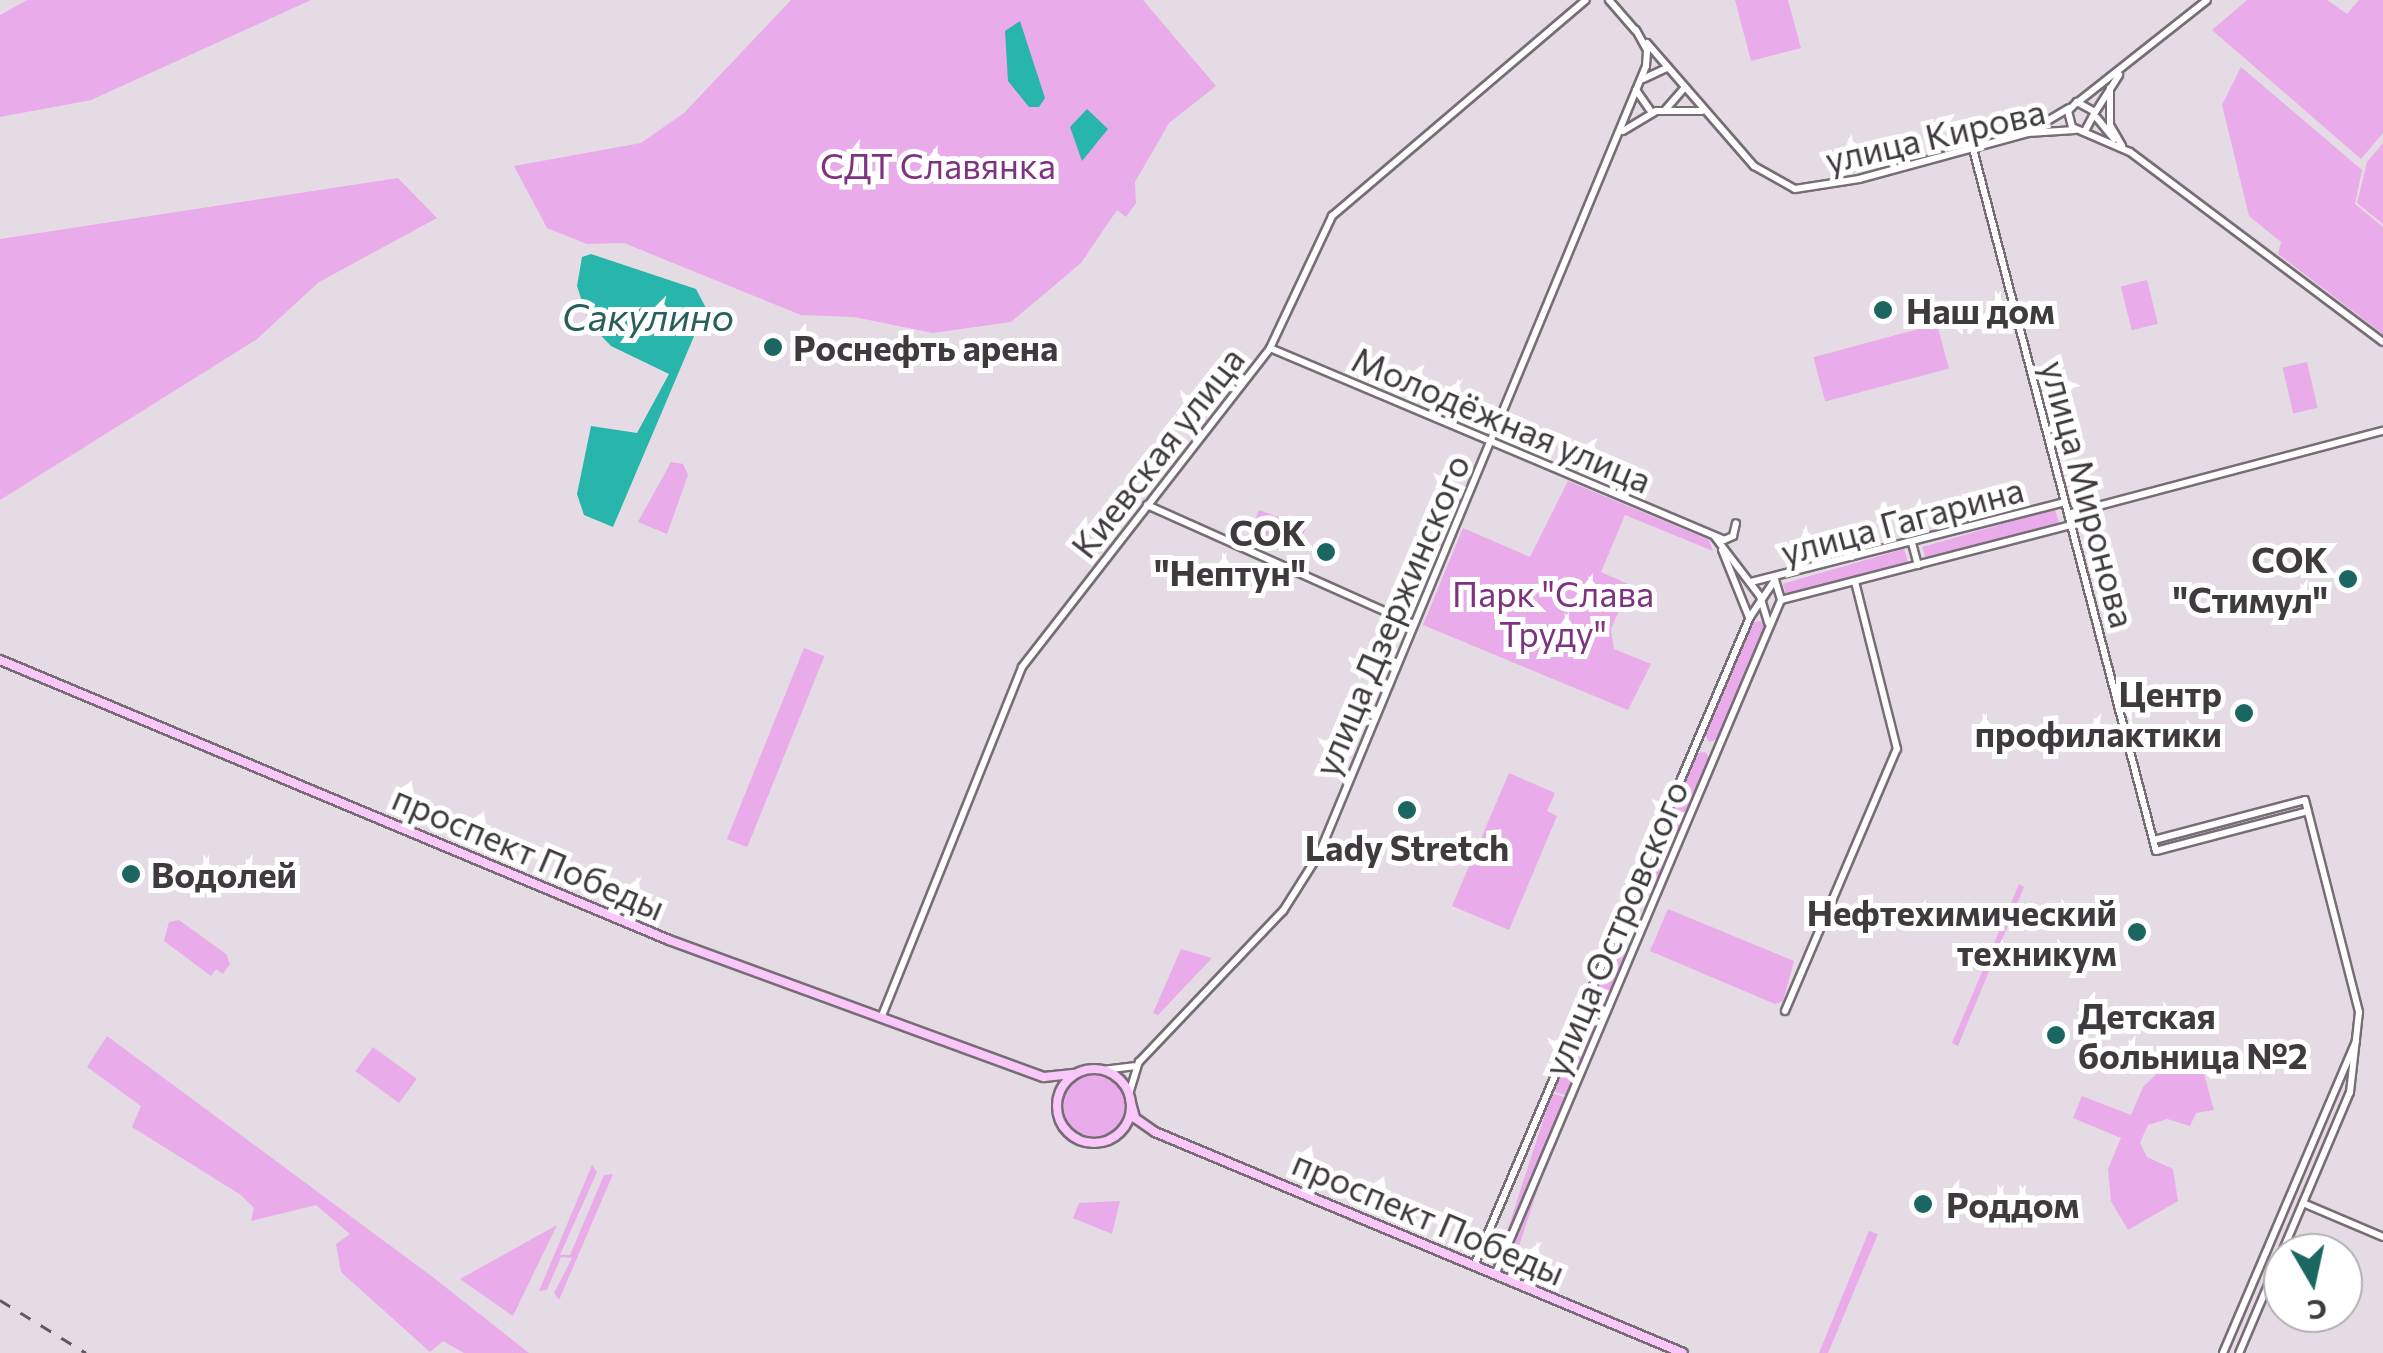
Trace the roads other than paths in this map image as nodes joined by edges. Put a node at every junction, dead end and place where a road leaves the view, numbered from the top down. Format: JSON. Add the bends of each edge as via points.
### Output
{"nodes":[{"id":1,"x":1586,"y":0,"type":"edge"},
{"id":2,"x":1609,"y":0,"type":"edge"},
{"id":3,"x":2207,"y":0,"type":"edge"},
{"id":4,"x":1636,"y":30,"type":"junction"},
{"id":5,"x":1668,"y":68,"type":"junction"},
{"id":6,"x":2122,"y":72,"type":"junction"},
{"id":7,"x":1637,"y":85,"type":"junction"},
{"id":8,"x":1684,"y":87,"type":"junction"},
{"id":9,"x":2110,"y":88,"type":"junction"},
{"id":10,"x":2073,"y":105,"type":"junction"},
{"id":11,"x":1660,"y":110,"type":"junction"},
{"id":12,"x":1708,"y":114,"type":"junction"},
{"id":13,"x":2096,"y":114,"type":"junction"},
{"id":14,"x":2080,"y":130,"type":"junction"},
{"id":15,"x":2028,"y":133,"type":"junction"},
{"id":16,"x":1616,"y":141,"type":"junction"},
{"id":17,"x":2122,"y":146,"type":"junction"},
{"id":18,"x":1973,"y":149,"type":"junction"},
{"id":19,"x":2130,"y":152,"type":"junction"},
{"id":20,"x":1571,"y":270,"type":"dead end"},
{"id":21,"x":1561,"y":273,"type":"junction"},
{"id":22,"x":2383,"y":342,"type":"edge"},
{"id":23,"x":1270,"y":348,"type":"junction"},
{"id":24,"x":2383,"y":431,"type":"edge"},
{"id":25,"x":1490,"y":442,"type":"junction"},
{"id":26,"x":2065,"y":502,"type":"junction"},
{"id":27,"x":1147,"y":505,"type":"junction"},
{"id":28,"x":2068,"y":514,"type":"junction"},
{"id":29,"x":1736,"y":522,"type":"dead end"},
{"id":30,"x":2071,"y":524,"type":"junction"},
{"id":31,"x":1714,"y":536,"type":"junction"},
{"id":32,"x":1912,"y":543,"type":"junction"},
{"id":33,"x":1918,"y":565,"type":"junction"},
{"id":34,"x":1775,"y":580,"type":"junction"},
{"id":35,"x":1751,"y":582,"type":"junction"},
{"id":36,"x":1855,"y":582,"type":"junction"},
{"id":37,"x":1762,"y":595,"type":"junction"},
{"id":38,"x":1781,"y":600,"type":"junction"},
{"id":39,"x":1750,"y":618,"type":"junction"},
{"id":40,"x":1413,"y":624,"type":"junction"},
{"id":41,"x":1769,"y":626,"type":"junction"},
{"id":42,"x":0,"y":660,"type":"edge"},
{"id":43,"x":2308,"y":812,"type":"junction"},
{"id":44,"x":2154,"y":840,"type":"junction"},
{"id":45,"x":1785,"y":1011,"type":"dead end"},
{"id":46,"x":881,"y":1018,"type":"junction"},
{"id":47,"x":2358,"y":1036,"type":"junction"},
{"id":48,"x":1139,"y":1062,"type":"junction"},
{"id":49,"x":1102,"y":1070,"type":"junction"},
{"id":50,"x":1074,"y":1074,"type":"junction"},
{"id":51,"x":1044,"y":1077,"type":"junction"},
{"id":52,"x":2336,"y":1088,"type":"junction"},
{"id":53,"x":2350,"y":1092,"type":"junction"},
{"id":54,"x":1058,"y":1094,"type":"junction"},
{"id":55,"x":1130,"y":1096,"type":"junction"},
{"id":56,"x":1154,"y":1132,"type":"junction"},
{"id":57,"x":1117,"y":1136,"type":"junction"},
{"id":58,"x":2302,"y":1166,"type":"junction"},
{"id":59,"x":2303,"y":1203,"type":"junction"},
{"id":60,"x":2277,"y":1226,"type":"junction"},
{"id":61,"x":2383,"y":1236,"type":"edge"},
{"id":62,"x":1474,"y":1266,"type":"junction"},
{"id":63,"x":1496,"y":1276,"type":"junction"},
{"id":64,"x":1683,"y":1353,"type":"edge"},
{"id":65,"x":2224,"y":1353,"type":"edge"},
{"id":66,"x":2239,"y":1353,"type":"edge"}],
"edges":[{"from":1,"to":23,"type":"main road","name":"Киевская улица","via":[[1332,216]]},
{"from":2,"to":4,"type":"main road","name":"улица Кирова"},
{"from":3,"to":6,"type":"main road"},
{"from":4,"to":5,"type":"main road","name":"улица Кирова"},
{"from":4,"to":7,"type":"main road","via":[[1648,55]]},
{"from":5,"to":7,"type":"main road"},
{"from":5,"to":8,"type":"main road","name":"улица Кирова"},
{"from":6,"to":9,"type":"main road"},
{"from":6,"to":10,"type":"main road"},
{"from":7,"to":11,"type":"main road","via":[[1641,105]]},
{"from":7,"to":16,"type":"main road","name":"улица Дзержинского"},
{"from":8,"to":11,"type":"main road"},
{"from":8,"to":12,"type":"main road","name":"улица Кирова"},
{"from":9,"to":13,"type":"main road"},
{"from":9,"to":17,"type":"main road","via":[[2110,124]]},
{"from":10,"to":13,"type":"main road"},
{"from":10,"to":14,"type":"main road","via":[[2067,120]]},
{"from":10,"to":15,"type":"main road"},
{"from":11,"to":12,"type":"main road"},
{"from":11,"to":16,"type":"main road","via":[[1631,121]]},
{"from":12,"to":18,"type":"main road","name":"улица Кирова","via":[[1762,174],[1795,189]]},
{"from":13,"to":14,"type":"main road"},
{"from":13,"to":17,"type":"main road"},
{"from":14,"to":15,"type":"main road","name":"улица Кирова"},
{"from":14,"to":19,"type":"main road","name":"улица Кирова"},
{"from":15,"to":18,"type":"main road","name":"улица Кирова"},
{"from":16,"to":21,"type":"main road","name":"улица Дзержинского"},
{"from":17,"to":19,"type":"main road"},
{"from":18,"to":26,"type":"main road","name":"улица Миронова"},
{"from":19,"to":22,"type":"main road","name":"улица Кирова"},
{"from":20,"to":21,"type":"main road"},
{"from":21,"to":25,"type":"main road","name":"улица Дзержинского"},
{"from":23,"to":25,"type":"main road","name":"Молодёжная улица"},
{"from":23,"to":27,"type":"main road","name":"Киевская улица"},
{"from":24,"to":28,"type":"main road","name":"улица Гагарина"},
{"from":25,"to":31,"type":"main road","name":"Молодёжная улица"},
{"from":25,"to":40,"type":"main road","name":"улица Дзержинского"},
{"from":26,"to":28,"type":"main road","name":"улица Миронова"},
{"from":26,"to":32,"type":"main road","name":"улица Гагарина"},
{"from":27,"to":40,"type":"main road"},
{"from":27,"to":46,"type":"main road","name":"Киевская улица","via":[[1007,694]]},
{"from":28,"to":30,"type":"main road","name":"улица Миронова"},
{"from":29,"to":31,"type":"main road","via":[[1733,536]]},
{"from":30,"to":33,"type":"main road","name":"улица Гагарина"},
{"from":30,"to":44,"type":"main road","name":"улица Миронова"},
{"from":31,"to":35,"type":"main road"},
{"from":31,"to":39,"type":"main road"},
{"from":32,"to":33,"type":"main road"},
{"from":32,"to":34,"type":"main road","name":"улица Гагарина"},
{"from":33,"to":36,"type":"main road","name":"улица Гагарина"},
{"from":34,"to":35,"type":"main road","name":"улица Гагарина"},
{"from":34,"to":37,"type":"main road","name":"улица Островского"},
{"from":34,"to":38,"type":"main road"},
{"from":35,"to":37,"type":"main road"},
{"from":36,"to":38,"type":"main road","name":"улица Гагарина"},
{"from":36,"to":45,"type":"main road","via":[[1897,748]]},
{"from":37,"to":38,"type":"main road"},
{"from":37,"to":39,"type":"main road","name":"улица Островского"},
{"from":37,"to":41,"type":"main road"},
{"from":38,"to":41,"type":"main road","name":"улица Островского"},
{"from":39,"to":41,"type":"main road","via":[[1762,616]]},
{"from":39,"to":62,"type":"main road","name":"улица Островского"},
{"from":40,"to":48,"type":"main road","name":"улица Дзержинского","via":[[1308,877]]},
{"from":41,"to":63,"type":"main road","name":"улица Островского"},
{"from":42,"to":46,"type":"main road","name":"проспект Победы","via":[[669,940]]},
{"from":43,"to":44,"type":"main road","name":"улица Миронова","via":[[2156,851]]},
{"from":43,"to":44,"type":"main road","via":[[2305,800]]},
{"from":43,"to":47,"type":"main road","via":[[2359,1012]]},
{"from":46,"to":51,"type":"main road","name":"проспект Победы"},
{"from":47,"to":52,"type":"main road"},
{"from":47,"to":53,"type":"main road"},
{"from":48,"to":49,"type":"main road","via":[[1126,1070]]},
{"from":48,"to":55,"type":"main road","name":"улица Дзержинского"},
{"from":49,"to":50,"type":"main road"},
{"from":49,"to":55,"type":"main road"},
{"from":50,"to":51,"type":"main road","name":"проспект Победы"},
{"from":50,"to":54,"type":"main road"},
{"from":51,"to":54,"type":"main road"},
{"from":52,"to":53,"type":"main road"},
{"from":52,"to":58,"type":"main road"},
{"from":53,"to":59,"type":"main road"},
{"from":54,"to":57,"type":"main road","via":[[1057,1112],[1069,1134],[1095,1143]]},
{"from":55,"to":56,"type":"main road","via":[[1136,1118]]},
{"from":55,"to":57,"type":"main road","via":[[1128,1123]]},
{"from":56,"to":57,"type":"main road","name":"проспект Победы"},
{"from":56,"to":62,"type":"main road","name":"проспект Победы"},
{"from":58,"to":59,"type":"main road"},
{"from":58,"to":60,"type":"main road"},
{"from":59,"to":60,"type":"main road","via":[[2288,1207]]},
{"from":59,"to":61,"type":"main road"},
{"from":59,"to":66,"type":"main road"},
{"from":60,"to":65,"type":"main road"},
{"from":62,"to":63,"type":"main road","name":"проспект Победы"},
{"from":63,"to":64,"type":"main road","name":"проспект Победы"}]}
